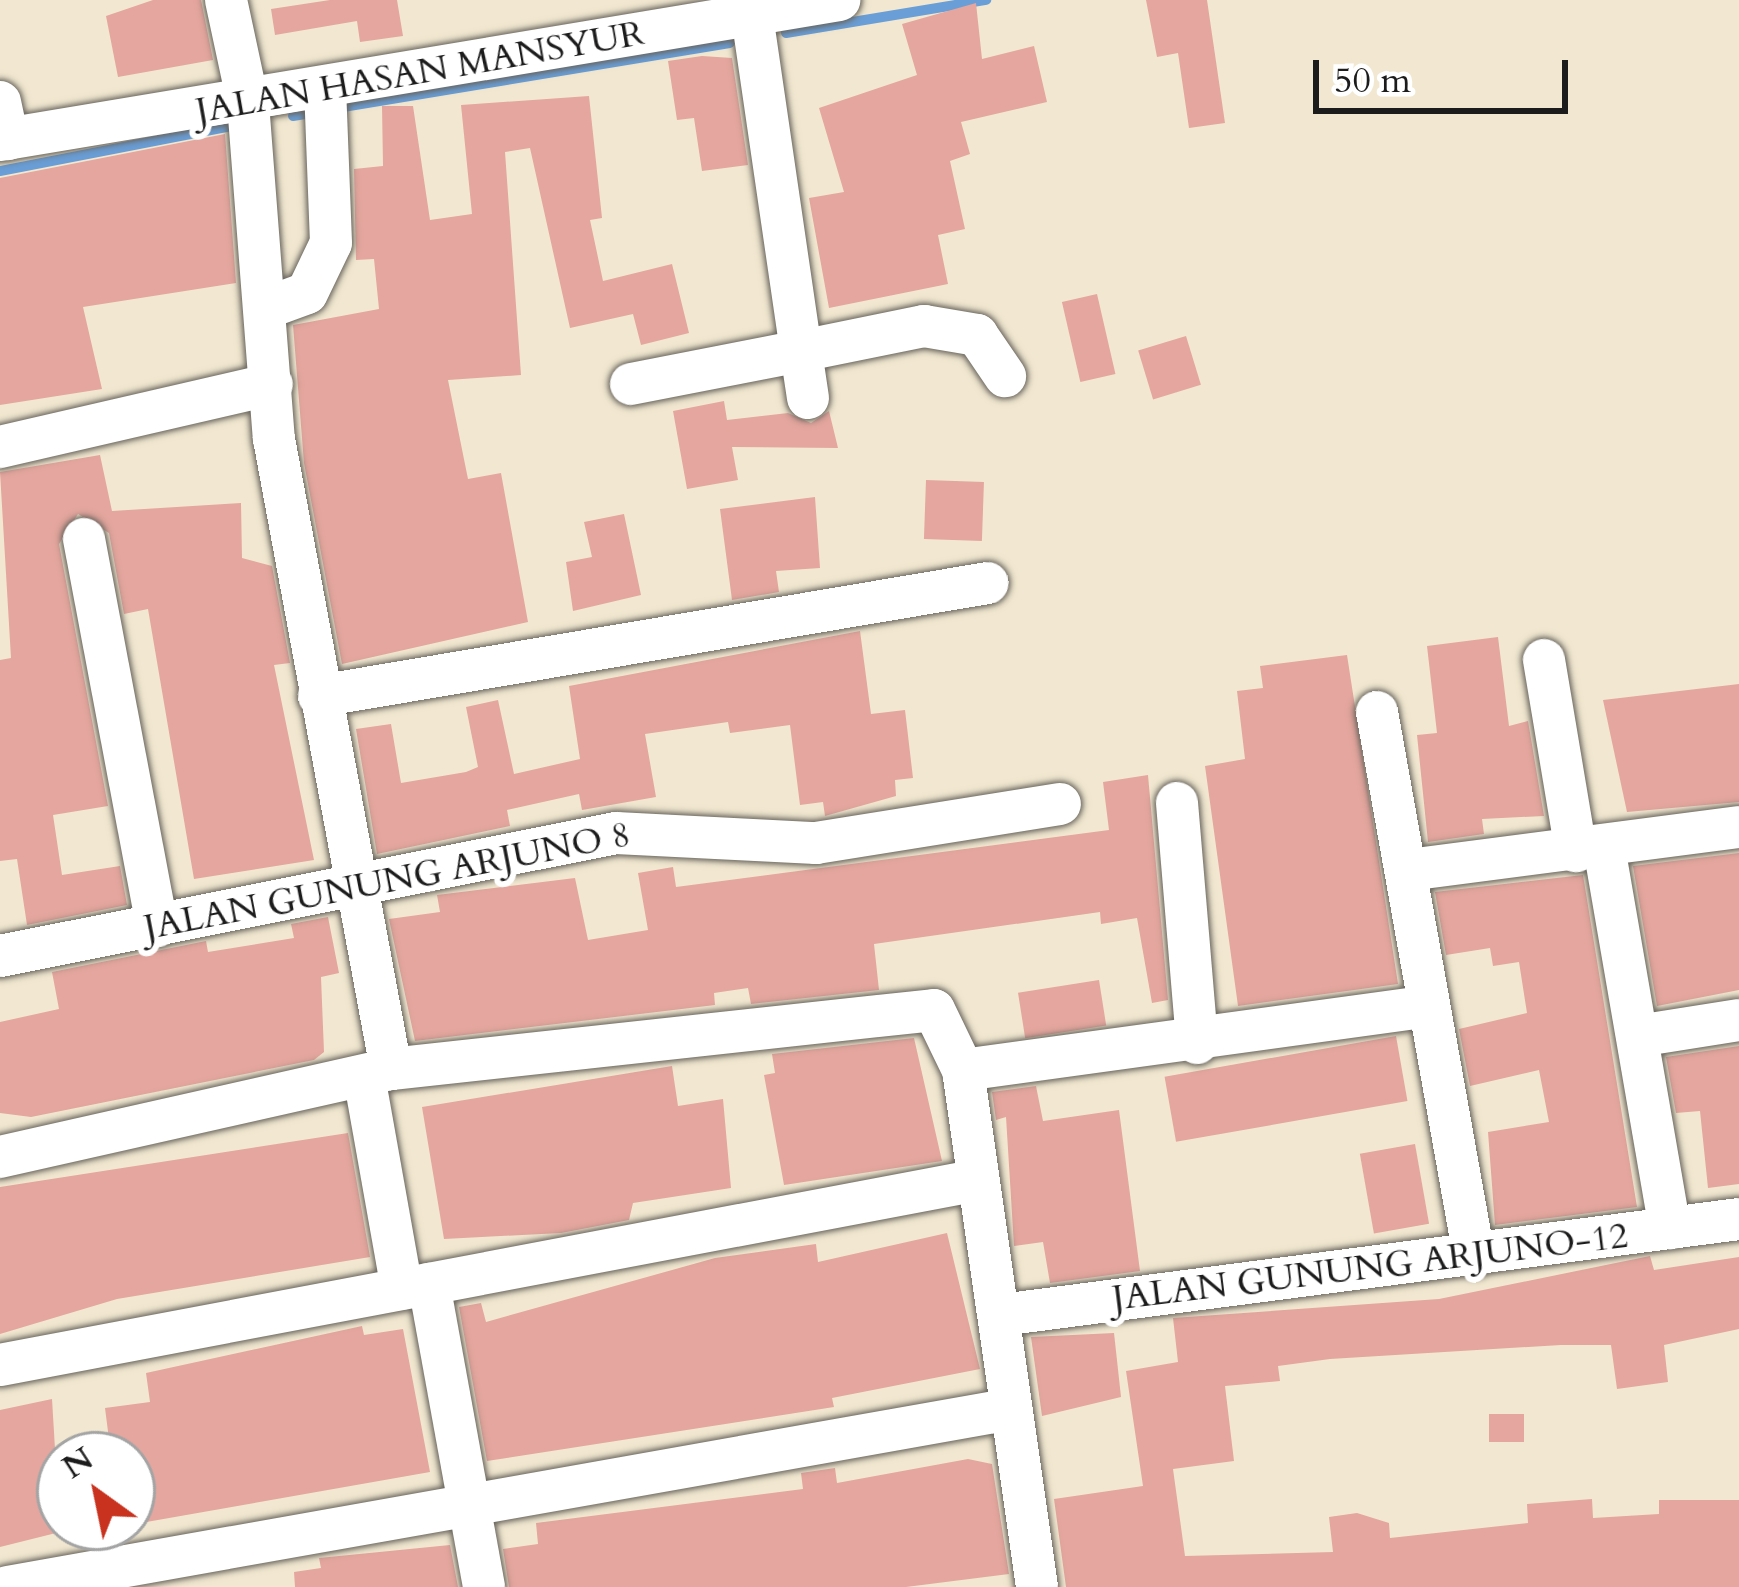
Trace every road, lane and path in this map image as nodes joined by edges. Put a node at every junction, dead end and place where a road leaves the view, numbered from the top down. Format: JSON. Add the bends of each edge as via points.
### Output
{"nodes":[{"id":1,"x":226,"y":0,"type":"edge"},
{"id":2,"x":839,"y":0,"type":"edge"},
{"id":3,"x":752,"y":16,"type":"junction"},
{"id":4,"x":325,"y":88,"type":"junction"},
{"id":5,"x":248,"y":103,"type":"junction"},
{"id":6,"x":3,"y":127,"type":"edge"},
{"id":7,"x":269,"y":307,"type":"junction"},
{"id":8,"x":801,"y":351,"type":"junction"},
{"id":9,"x":1005,"y":376,"type":"dead end"},
{"id":10,"x":272,"y":384,"type":"junction"},
{"id":11,"x":631,"y":384,"type":"dead end"},
{"id":12,"x":808,"y":398,"type":"dead end"},
{"id":13,"x":0,"y":447,"type":"edge"},
{"id":14,"x":84,"y":539,"type":"dead end"},
{"id":15,"x":988,"y":583,"type":"dead end"},
{"id":16,"x":1544,"y":660,"type":"dead end"},
{"id":17,"x":319,"y":696,"type":"junction"},
{"id":18,"x":1377,"y":712,"type":"dead end"},
{"id":19,"x":1177,"y":803,"type":"dead end"},
{"id":20,"x":1060,"y":804,"type":"dead end"},
{"id":21,"x":1739,"y":827,"type":"edge"},
{"id":22,"x":1590,"y":849,"type":"junction"},
{"id":23,"x":1408,"y":869,"type":"junction"},
{"id":24,"x":349,"y":884,"type":"junction"},
{"id":25,"x":157,"y":926,"type":"junction"},
{"id":26,"x":0,"y":956,"type":"edge"},
{"id":27,"x":1428,"y":1006,"type":"junction"},
{"id":28,"x":1739,"y":1020,"type":"edge"},
{"id":29,"x":1638,"y":1036,"type":"junction"},
{"id":30,"x":1197,"y":1043,"type":"junction"},
{"id":31,"x":963,"y":1070,"type":"junction"},
{"id":32,"x":377,"y":1072,"type":"junction"},
{"id":33,"x":0,"y":1157,"type":"edge"},
{"id":34,"x":978,"y":1180,"type":"junction"},
{"id":35,"x":1739,"y":1219,"type":"edge"},
{"id":36,"x":1670,"y":1228,"type":"junction"},
{"id":37,"x":1474,"y":1256,"type":"junction"},
{"id":38,"x":416,"y":1286,"type":"junction"},
{"id":39,"x":1001,"y":1315,"type":"junction"},
{"id":40,"x":0,"y":1365,"type":"edge"},
{"id":41,"x":1012,"y":1409,"type":"junction"},
{"id":42,"x":470,"y":1496,"type":"junction"},
{"id":43,"x":8,"y":1587,"type":"edge"},
{"id":44,"x":484,"y":1587,"type":"edge"},
{"id":45,"x":1037,"y":1587,"type":"edge"}],
"edges":[{"from":1,"to":5,"type":"street"},
{"from":2,"to":3,"type":"street","name":"JALAN HASAN MANSYUR"},
{"from":3,"to":4,"type":"street","name":"JALAN HASAN MANSYUR"},
{"from":3,"to":8,"type":"street"},
{"from":4,"to":5,"type":"street","name":"JALAN HASAN MANSYUR"},
{"from":4,"to":7,"type":"street","via":[[331,243],[307,292]]},
{"from":5,"to":6,"type":"street","name":"JALAN HASAN MANSYUR"},
{"from":5,"to":7,"type":"street"},
{"from":7,"to":10,"type":"street"},
{"from":8,"to":9,"type":"street","via":[[954,327],[977,334]]},
{"from":8,"to":11,"type":"street"},
{"from":8,"to":12,"type":"street"},
{"from":10,"to":13,"type":"street"},
{"from":10,"to":17,"type":"street"},
{"from":14,"to":25,"type":"street"},
{"from":15,"to":17,"type":"street"},
{"from":16,"to":22,"type":"street"},
{"from":17,"to":24,"type":"street"},
{"from":18,"to":23,"type":"street"},
{"from":19,"to":30,"type":"street"},
{"from":20,"to":24,"type":"street","name":"JALAN GUNUNG ARJUNO 8","via":[[816,843],[642,830]]},
{"from":21,"to":22,"type":"street"},
{"from":22,"to":23,"type":"street"},
{"from":22,"to":29,"type":"street"},
{"from":23,"to":27,"type":"street"},
{"from":24,"to":25,"type":"street","name":"JALAN GUNUNG ARJUNO 8"},
{"from":24,"to":32,"type":"street"},
{"from":25,"to":26,"type":"street","name":"JALAN GUNUNG ARJUNO 8"},
{"from":27,"to":30,"type":"street"},
{"from":27,"to":37,"type":"street"},
{"from":28,"to":29,"type":"street"},
{"from":29,"to":36,"type":"street"},
{"from":30,"to":31,"type":"street"},
{"from":31,"to":32,"type":"street","via":[[947,1027],[920,1005]]},
{"from":31,"to":34,"type":"street"},
{"from":32,"to":33,"type":"street"},
{"from":32,"to":38,"type":"street"},
{"from":34,"to":38,"type":"street"},
{"from":34,"to":39,"type":"street"},
{"from":35,"to":36,"type":"street","name":"JALAN GUNUNG ARJUNO-12"},
{"from":36,"to":37,"type":"street","name":"JALAN GUNUNG ARJUNO-12"},
{"from":37,"to":39,"type":"street","name":"JALAN GUNUNG ARJUNO-12"},
{"from":38,"to":40,"type":"street"},
{"from":38,"to":42,"type":"street"},
{"from":39,"to":41,"type":"street"},
{"from":41,"to":42,"type":"street"},
{"from":41,"to":45,"type":"street"},
{"from":42,"to":43,"type":"street"},
{"from":42,"to":44,"type":"street"}]}
